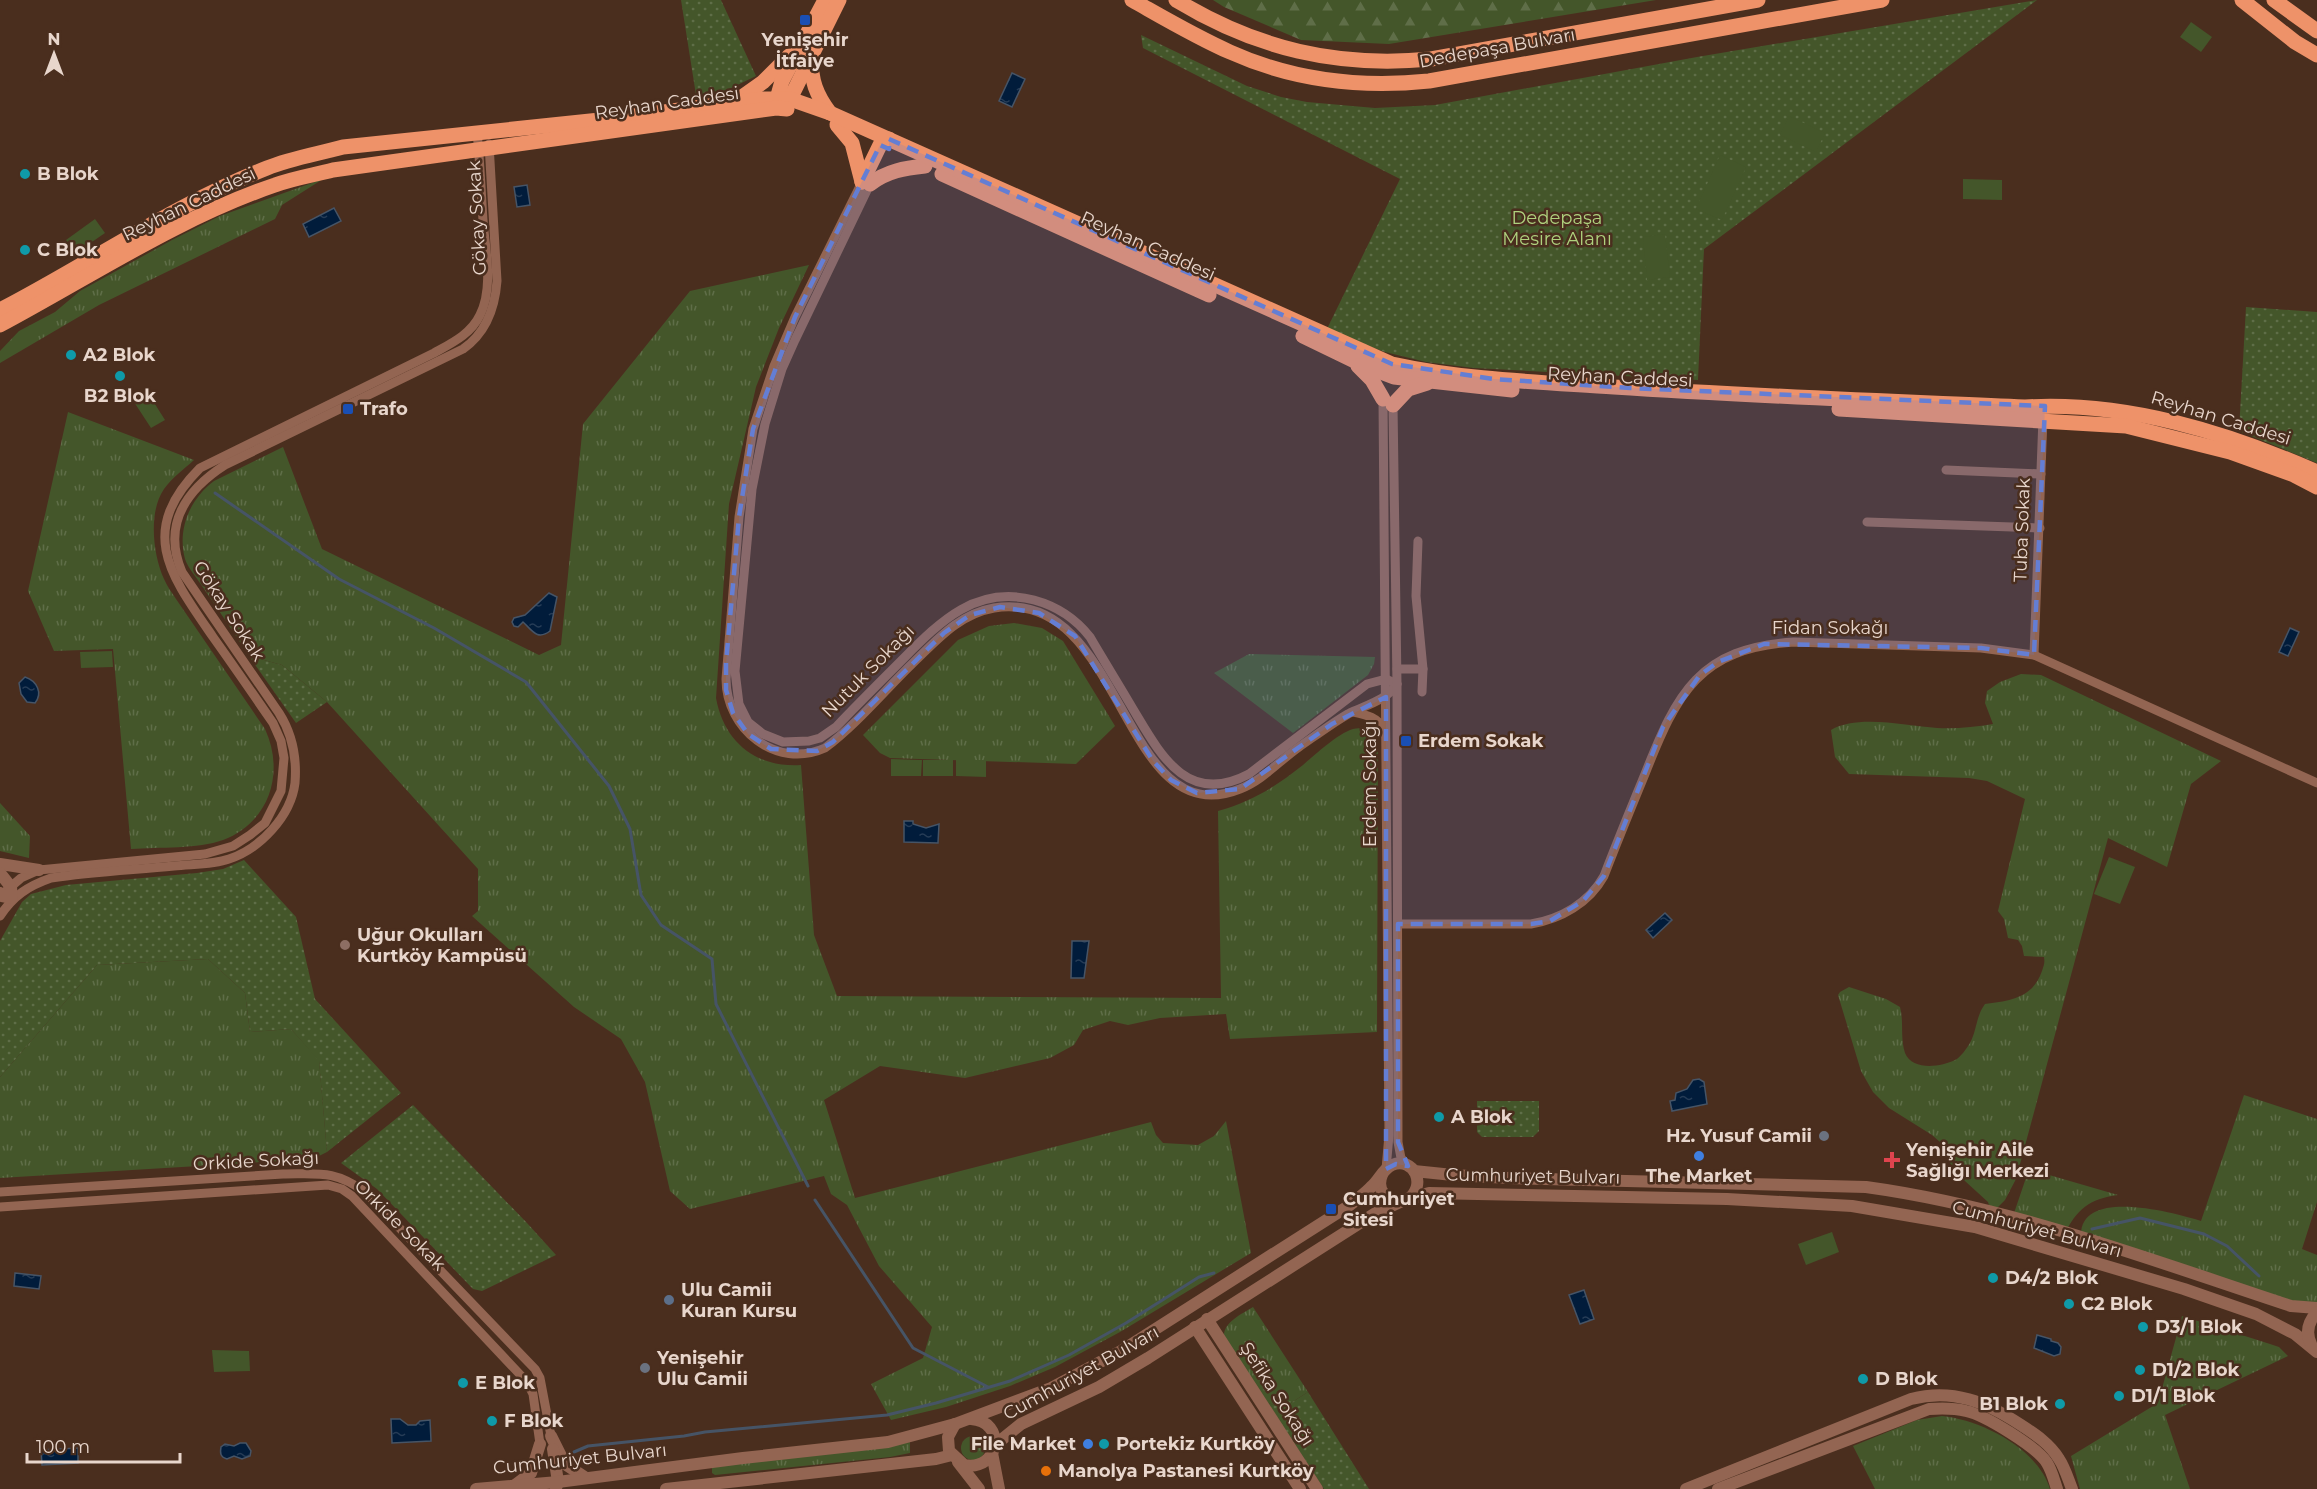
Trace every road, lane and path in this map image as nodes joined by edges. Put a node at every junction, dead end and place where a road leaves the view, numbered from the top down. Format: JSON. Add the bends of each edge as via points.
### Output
{"nodes":[{"id":1,"x":825,"y":0,"type":"edge"},
{"id":2,"x":839,"y":0,"type":"edge"},
{"id":3,"x":1132,"y":0,"type":"edge"},
{"id":4,"x":1176,"y":0,"type":"edge"},
{"id":5,"x":1758,"y":0,"type":"edge"},
{"id":6,"x":1882,"y":0,"type":"edge"},
{"id":7,"x":2242,"y":0,"type":"edge"},
{"id":8,"x":2274,"y":0,"type":"edge"},
{"id":9,"x":2317,"y":31,"type":"edge"},
{"id":10,"x":804,"y":37,"type":"junction"},
{"id":11,"x":2317,"y":55,"type":"edge"},
{"id":12,"x":811,"y":57,"type":"junction"},
{"id":13,"x":735,"y":101,"type":"junction"},
{"id":14,"x":783,"y":102,"type":"junction"},
{"id":15,"x":833,"y":119,"type":"junction"},
{"id":16,"x":483,"y":131,"type":"junction"},
{"id":17,"x":886,"y":144,"type":"junction"},
{"id":18,"x":484,"y":149,"type":"junction"},
{"id":19,"x":925,"y":166,"type":"junction"},
{"id":20,"x":866,"y":183,"type":"junction"},
{"id":21,"x":0,"y":310,"type":"edge"},
{"id":22,"x":0,"y":325,"type":"edge"},
{"id":23,"x":1348,"y":358,"type":"junction"},
{"id":24,"x":1390,"y":372,"type":"junction"},
{"id":25,"x":1430,"y":382,"type":"junction"},
{"id":26,"x":357,"y":395,"type":"junction"},
{"id":27,"x":1388,"y":402,"type":"junction"},
{"id":28,"x":2044,"y":413,"type":"junction"},
{"id":29,"x":1946,"y":471,"type":"dead end"},
{"id":30,"x":2317,"y":472,"type":"edge"},
{"id":31,"x":2041,"y":474,"type":"junction"},
{"id":32,"x":2317,"y":487,"type":"edge"},
{"id":33,"x":1867,"y":522,"type":"dead end"},
{"id":34,"x":2040,"y":528,"type":"junction"},
{"id":35,"x":1418,"y":542,"type":"dead end"},
{"id":36,"x":2034,"y":655,"type":"junction"},
{"id":37,"x":1397,"y":669,"type":"junction"},
{"id":38,"x":1423,"y":669,"type":"junction"},
{"id":39,"x":1386,"y":679,"type":"junction"},
{"id":40,"x":1397,"y":684,"type":"junction"},
{"id":41,"x":1422,"y":692,"type":"dead end"},
{"id":42,"x":1386,"y":697,"type":"junction"},
{"id":43,"x":1353,"y":712,"type":"junction"},
{"id":44,"x":1386,"y":732,"type":"junction"},
{"id":45,"x":2317,"y":783,"type":"edge"},
{"id":46,"x":0,"y":864,"type":"edge"},
{"id":47,"x":39,"y":870,"type":"junction"},
{"id":48,"x":0,"y":873,"type":"edge"},
{"id":49,"x":5,"y":895,"type":"edge"},
{"id":50,"x":0,"y":916,"type":"edge"},
{"id":51,"x":1398,"y":924,"type":"junction"},
{"id":52,"x":1411,"y":1168,"type":"junction"},
{"id":53,"x":1384,"y":1172,"type":"junction"},
{"id":54,"x":1509,"y":1178,"type":"junction"},
{"id":55,"x":1657,"y":1182,"type":"junction"},
{"id":56,"x":82,"y":1188,"type":"junction"},
{"id":57,"x":0,"y":1192,"type":"edge"},
{"id":58,"x":1509,"y":1193,"type":"junction"},
{"id":59,"x":1659,"y":1197,"type":"junction"},
{"id":60,"x":1403,"y":1201,"type":"junction"},
{"id":61,"x":83,"y":1202,"type":"junction"},
{"id":62,"x":0,"y":1207,"type":"edge"},
{"id":63,"x":1989,"y":1210,"type":"junction"},
{"id":64,"x":1983,"y":1229,"type":"junction"},
{"id":65,"x":1187,"y":1307,"type":"junction"},
{"id":66,"x":2317,"y":1310,"type":"edge"},
{"id":67,"x":1200,"y":1324,"type":"junction"},
{"id":68,"x":2315,"y":1351,"type":"edge"},
{"id":69,"x":971,"y":1419,"type":"junction"},
{"id":70,"x":955,"y":1424,"type":"junction"},
{"id":71,"x":551,"y":1436,"type":"junction"},
{"id":72,"x":540,"y":1444,"type":"junction"},
{"id":73,"x":994,"y":1449,"type":"junction"},
{"id":74,"x":1779,"y":1451,"type":"junction"},
{"id":75,"x":955,"y":1458,"type":"junction"},
{"id":76,"x":1785,"y":1463,"type":"junction"},
{"id":77,"x":688,"y":1465,"type":"junction"},
{"id":78,"x":586,"y":1478,"type":"junction"},
{"id":79,"x":756,"y":1479,"type":"junction"},
{"id":80,"x":556,"y":1485,"type":"edge"},
{"id":81,"x":514,"y":1486,"type":"junction"},
{"id":82,"x":544,"y":1486,"type":"edge"},
{"id":83,"x":692,"y":1488,"type":"edge"},
{"id":84,"x":476,"y":1489,"type":"edge"},
{"id":85,"x":673,"y":1489,"type":"edge"},
{"id":86,"x":741,"y":1489,"type":"edge"},
{"id":87,"x":979,"y":1489,"type":"edge"},
{"id":88,"x":999,"y":1489,"type":"edge"},
{"id":89,"x":1300,"y":1489,"type":"edge"},
{"id":90,"x":1317,"y":1489,"type":"edge"},
{"id":91,"x":1686,"y":1489,"type":"edge"},
{"id":92,"x":1718,"y":1489,"type":"edge"},
{"id":93,"x":2057,"y":1489,"type":"edge"},
{"id":94,"x":2072,"y":1489,"type":"edge"}],
"edges":[{"from":1,"to":10,"type":"main road"},
{"from":2,"to":12,"type":"main road"},
{"from":3,"to":6,"type":"main road","name":"Dedepaşa Bulvarı","via":[[1262,64],[1320,79],[1377,84],[1429,81]]},
{"from":4,"to":5,"type":"main road","name":"Dedepaşa Bulvarı","via":[[1269,44],[1380,63],[1431,59]]},
{"from":7,"to":11,"type":"main road"},
{"from":8,"to":9,"type":"main road"},
{"from":10,"to":13,"type":"main road","via":[[773,74]]},
{"from":10,"to":14,"type":"main road","via":[[782,81]]},
{"from":12,"to":14,"type":"main road"},
{"from":12,"to":15,"type":"main road","via":[[812,81]]},
{"from":13,"to":14,"type":"main road","name":"Reyhan Caddesi"},
{"from":13,"to":16,"type":"main road","name":"Reyhan Caddesi","via":[[619,118]]},
{"from":14,"to":15,"type":"main road"},
{"from":14,"to":18,"type":"main road","name":"Reyhan Caddesi"},
{"from":15,"to":17,"type":"main road"},
{"from":15,"to":20,"type":"main road","via":[[852,143]]},
{"from":16,"to":18,"type":"street","name":"Gökay Sokak"},
{"from":16,"to":21,"type":"main road","name":"Reyhan Caddesi","via":[[343,147],[269,167],[175,211]]},
{"from":17,"to":19,"type":"main road","name":"Reyhan Caddesi"},
{"from":17,"to":20,"type":"main road"},
{"from":17,"to":24,"type":"main road"},
{"from":18,"to":22,"type":"main road","name":"Reyhan Caddesi","via":[[333,170],[276,184],[185,224]]},
{"from":18,"to":26,"type":"street","name":"Gökay Sokak","via":[[487,278],[479,316],[451,344]]},
{"from":19,"to":20,"type":"main road","via":[[899,169]]},
{"from":19,"to":23,"type":"main road","name":"Reyhan Caddesi"},
{"from":20,"to":39,"type":"street","name":"Nutuk Sokağı","via":[[782,369],[758,449],[735,671],[736,694],[748,722],[783,742],[820,738],[836,727],[936,626],[966,606],[999,597],[1040,601],[1077,623],[1090,637],[1165,759],[1187,777],[1201,782],[1228,783],[1249,774],[1367,684]]},
{"from":20,"to":43,"type":"street","name":"Nutuk Sokağı","via":[[795,317],[753,429],[739,517],[726,679],[730,707],[748,734],[782,752],[805,754],[825,748],[944,633],[970,615],[1000,607],[1039,613],[1075,636],[1153,761],[1163,774],[1188,790],[1218,794],[1240,789]]},
{"from":23,"to":24,"type":"main road","name":"Reyhan Caddesi"},
{"from":23,"to":27,"type":"main road","via":[[1368,375]]},
{"from":24,"to":25,"type":"main road","name":"Reyhan Caddesi"},
{"from":24,"to":27,"type":"main road"},
{"from":24,"to":28,"type":"main road","name":"Reyhan Caddesi","via":[[1642,389],[2025,407]]},
{"from":25,"to":27,"type":"main road","via":[[1408,389]]},
{"from":25,"to":28,"type":"main road","name":"Reyhan Caddesi","via":[[1486,389]]},
{"from":26,"to":47,"type":"street","name":"Gökay Sokak","via":[[200,468],[176,496],[166,524],[165,542],[173,576],[273,723],[281,741],[281,791],[265,823],[221,850]]},
{"from":26,"to":49,"type":"street","name":"Gökay Sokak","via":[[207,477],[185,502],[177,521],[176,547],[182,572],[290,732],[295,778],[291,801],[284,813],[257,843],[228,859],[51,878]]},
{"from":27,"to":37,"type":"street","name":"Erdem Sokağı"},
{"from":27,"to":39,"type":"street","name":"Erdem Sokağı"},
{"from":28,"to":30,"type":"main road","name":"Reyhan Caddesi","via":[[2137,412],[2246,444]]},
{"from":28,"to":31,"type":"street","name":"Tuba Sokak"},
{"from":28,"to":32,"type":"main road","name":"Reyhan Caddesi","via":[[2126,426],[2230,452]]},
{"from":29,"to":31,"type":"street"},
{"from":31,"to":34,"type":"street","name":"Tuba Sokak"},
{"from":33,"to":34,"type":"street"},
{"from":34,"to":36,"type":"street","name":"Tuba Sokak"},
{"from":35,"to":38,"type":"street","via":[[1416,596]]},
{"from":36,"to":45,"type":"street","name":"Fidan Sokağı"},
{"from":36,"to":51,"type":"street","name":"Fidan Sokağı","via":[[1981,648],[1794,642],[1742,650],[1700,675],[1674,708],[1604,876],[1583,901],[1550,921],[1531,924]]},
{"from":37,"to":38,"type":"street"},
{"from":37,"to":40,"type":"street","name":"Erdem Sokağı"},
{"from":38,"to":41,"type":"street"},
{"from":39,"to":40,"type":"street"},
{"from":39,"to":42,"type":"street","name":"Erdem Sokağı"},
{"from":40,"to":42,"type":"street","name":"Nutuk Sokağı"},
{"from":40,"to":51,"type":"street","name":"Erdem Sokağı"},
{"from":42,"to":43,"type":"street","name":"Nutuk Sokağı"},
{"from":42,"to":44,"type":"street","name":"Erdem Sokağı"},
{"from":43,"to":44,"type":"street","via":[[1378,720]]},
{"from":44,"to":53,"type":"street","name":"Erdem Sokağı","via":[[1389,1135]]},
{"from":46,"to":47,"type":"street"},
{"from":47,"to":49,"type":"street","name":"Gökay Sokak","via":[[21,878]]},
{"from":48,"to":49,"type":"street"},
{"from":49,"to":50,"type":"street","name":"Gökay Sokak"},
{"from":51,"to":52,"type":"street","name":"Erdem Sokağı","via":[[1398,1142],[1401,1158]]},
{"from":52,"to":53,"type":"street","via":[[1396,1164]]},
{"from":52,"to":54,"type":"street","name":"Cumhuriyet Bulvarı"},
{"from":52,"to":60,"type":"street","via":[[1418,1186]]},
{"from":53,"to":60,"type":"street","via":[[1380,1180],[1382,1191],[1390,1200]]},
{"from":53,"to":65,"type":"street","name":"Cumhuriyet Bulvarı","via":[[1350,1204]]},
{"from":54,"to":55,"type":"street","name":"Cumhuriyet Bulvarı"},
{"from":54,"to":58,"type":"street"},
{"from":55,"to":59,"type":"street"},
{"from":55,"to":63,"type":"street","name":"Cumhuriyet Bulvarı","via":[[1866,1187]]},
{"from":56,"to":57,"type":"street","name":"Orkide Sokağı"},
{"from":56,"to":61,"type":"street"},
{"from":56,"to":71,"type":"street","name":"Orkide Sokağı","via":[[283,1174],[329,1174],[350,1182],[365,1192],[535,1369]]},
{"from":58,"to":59,"type":"street","name":"Cumhuriyet Bulvarı"},
{"from":58,"to":60,"type":"street","name":"Cumhuriyet Bulvarı","via":[[1429,1192]]},
{"from":59,"to":64,"type":"street","name":"Cumhuriyet Bulvarı","via":[[1852,1206]]},
{"from":60,"to":67,"type":"street","name":"Cumhuriyet Bulvarı","via":[[1374,1214]]},
{"from":61,"to":62,"type":"street","name":"Orkide Sokak"},
{"from":61,"to":72,"type":"street","name":"Orkide Sokak","via":[[328,1185],[342,1189],[527,1382],[533,1394]]},
{"from":63,"to":64,"type":"street"},
{"from":63,"to":66,"type":"street","name":"Cumhuriyet Bulvarı","via":[[2291,1306]]},
{"from":64,"to":68,"type":"street","name":"Cumhuriyet Bulvarı","via":[[2256,1314],[2295,1334]]},
{"from":65,"to":67,"type":"street","name":"Şefika Sokağı"},
{"from":65,"to":69,"type":"street","name":"Cumhuriyet Bulvarı","via":[[1121,1351],[1051,1388]]},
{"from":66,"to":68,"type":"street","via":[[2308,1327],[2309,1342]]},
{"from":67,"to":73,"type":"street","name":"Cumhuriyet Bulvarı","via":[[1099,1386],[1021,1424]]},
{"from":67,"to":89,"type":"street","name":"Şefika Sokağı"},
{"from":67,"to":90,"type":"street","name":"Şefika Sokağı"},
{"from":69,"to":70,"type":"street","name":"Cumhuriyet Bulvarı"},
{"from":69,"to":73,"type":"street","name":"Cumhuriyet Bulvarı","via":[[985,1422],[990,1428]]},
{"from":70,"to":75,"type":"street","via":[[947,1444]]},
{"from":70,"to":77,"type":"street","name":"Cumhuriyet Bulvarı","via":[[888,1442]]},
{"from":71,"to":78,"type":"street","via":[[565,1464]]},
{"from":71,"to":80,"type":"street"},
{"from":72,"to":81,"type":"street","via":[[531,1473]]},
{"from":72,"to":82,"type":"street"},
{"from":73,"to":75,"type":"street","name":"Cumhuriyet Bulvarı","via":[[984,1463],[977,1465],[964,1465]]},
{"from":73,"to":88,"type":"street"},
{"from":74,"to":76,"type":"street"},
{"from":74,"to":91,"type":"street"},
{"from":74,"to":94,"type":"street","via":[[1911,1399],[1954,1395],[1986,1404],[2044,1441],[2060,1459]]},
{"from":75,"to":79,"type":"street","name":"Cumhuriyet Bulvarı"},
{"from":75,"to":87,"type":"street"},
{"from":76,"to":92,"type":"street"},
{"from":76,"to":93,"type":"street","via":[[1929,1409],[1955,1409],[1982,1417],[2033,1449],[2048,1464]]},
{"from":77,"to":78,"type":"street","name":"Cumhuriyet Bulvarı"},
{"from":77,"to":83,"type":"street"},
{"from":77,"to":85,"type":"street","name":"Cumhuriyet Bulvarı"},
{"from":78,"to":80,"type":"street","name":"Cumhuriyet Bulvarı"},
{"from":79,"to":83,"type":"street","name":"Cumhuriyet Bulvarı"},
{"from":79,"to":86,"type":"street"},
{"from":80,"to":82,"type":"street","name":"Cumhuriyet Bulvarı"},
{"from":81,"to":82,"type":"street","name":"Cumhuriyet Bulvarı"},
{"from":81,"to":84,"type":"street","name":"Cumhuriyet Bulvarı"},
{"from":83,"to":85,"type":"street","name":"Cumhuriyet Bulvarı"}]}
